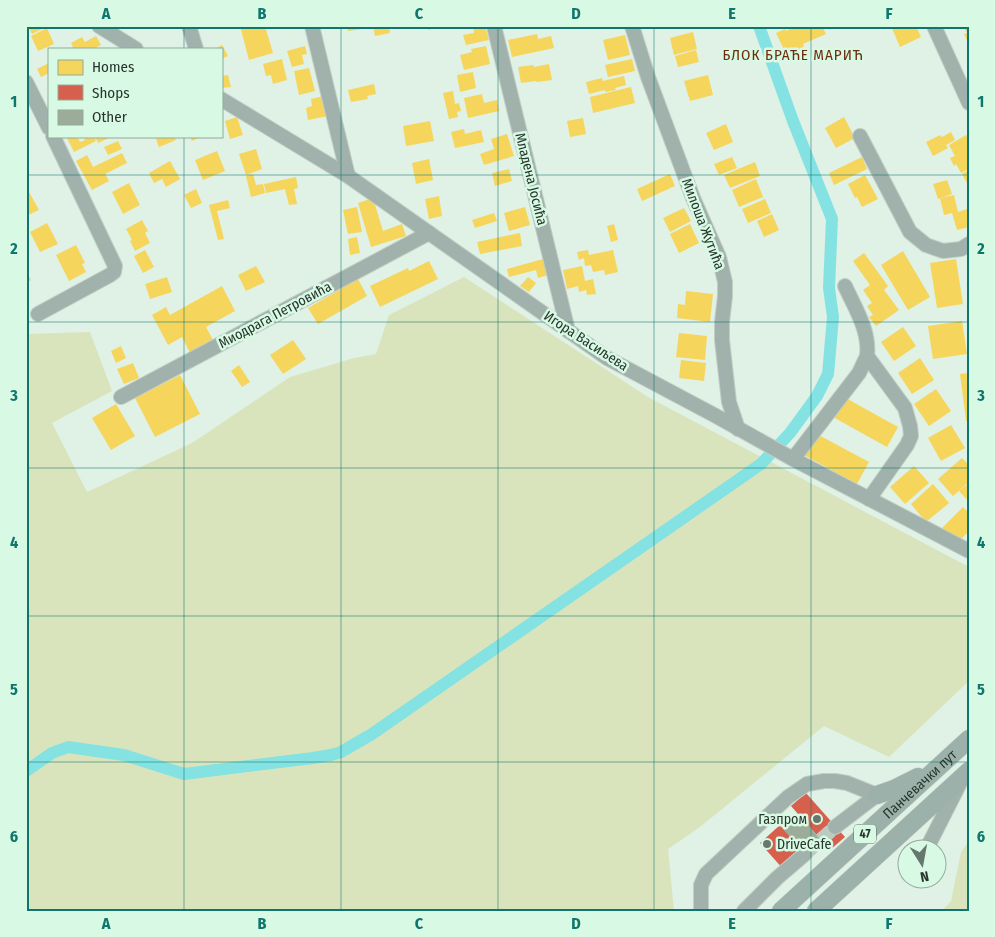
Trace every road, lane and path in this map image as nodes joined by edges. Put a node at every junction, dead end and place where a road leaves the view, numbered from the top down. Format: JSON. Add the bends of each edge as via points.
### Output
{"nodes":[{"id":1,"x":99,"y":26,"type":"edge"},
{"id":2,"x":189,"y":26,"type":"edge"},
{"id":3,"x":312,"y":26,"type":"edge"},
{"id":4,"x":494,"y":26,"type":"edge"},
{"id":5,"x":632,"y":26,"type":"edge"},
{"id":6,"x":934,"y":26,"type":"edge"},
{"id":7,"x":134,"y":48,"type":"edge"},
{"id":8,"x":196,"y":48,"type":"edge"},
{"id":9,"x":26,"y":82,"type":"edge"},
{"id":10,"x":222,"y":100,"type":"edge"},
{"id":11,"x":969,"y":103,"type":"edge"},
{"id":12,"x":48,"y":126,"type":"edge"},
{"id":13,"x":860,"y":136,"type":"dead end"},
{"id":14,"x":54,"y":138,"type":"edge"},
{"id":15,"x":348,"y":176,"type":"junction"},
{"id":16,"x":429,"y":233,"type":"junction"},
{"id":17,"x":969,"y":244,"type":"edge"},
{"id":18,"x":846,"y":286,"type":"dead end"},
{"id":19,"x":38,"y":314,"type":"dead end"},
{"id":20,"x":568,"y":331,"type":"junction"},
{"id":21,"x":867,"y":356,"type":"junction"},
{"id":22,"x":121,"y":397,"type":"dead end"},
{"id":23,"x":738,"y":429,"type":"junction"},
{"id":24,"x":790,"y":458,"type":"junction"},
{"id":25,"x":869,"y":499,"type":"junction"},
{"id":26,"x":969,"y":551,"type":"edge"},
{"id":27,"x":969,"y":739,"type":"edge"},
{"id":28,"x":950,"y":756,"type":"junction"},
{"id":29,"x":967,"y":773,"type":"edge"},
{"id":30,"x":877,"y":795,"type":"junction"},
{"id":31,"x":835,"y":826,"type":"tunnel mouth"},
{"id":32,"x":931,"y":840,"type":"edge"},
{"id":33,"x":805,"y":854,"type":"tunnel mouth"},
{"id":34,"x":701,"y":911,"type":"edge"},
{"id":35,"x":744,"y":911,"type":"edge"},
{"id":36,"x":781,"y":911,"type":"edge"},
{"id":37,"x":816,"y":911,"type":"edge"}],
"edges":[{"from":1,"to":7,"type":"street"},
{"from":2,"to":8,"type":"street"},
{"from":3,"to":15,"type":"street"},
{"from":4,"to":20,"type":"street","name":"Младена Јосића"},
{"from":5,"to":23,"type":"street","name":"Милоша Жутића","via":[[686,180],[719,257],[725,282],[722,340],[729,402]]},
{"from":6,"to":11,"type":"street"},
{"from":9,"to":12,"type":"street"},
{"from":10,"to":15,"type":"street","name":"Игора Васиљева"},
{"from":13,"to":17,"type":"street","via":[[910,232],[926,246],[943,251]]},
{"from":14,"to":19,"type":"street","via":[[115,266],[110,276]]},
{"from":15,"to":16,"type":"street","name":"Игора Васиљева"},
{"from":16,"to":20,"type":"street","name":"Игора Васиљева"},
{"from":16,"to":22,"type":"street","name":"Миодрага Петровића"},
{"from":18,"to":21,"type":"street","via":[[866,336]]},
{"from":20,"to":23,"type":"street","name":"Игора Васиљева","via":[[607,358]]},
{"from":21,"to":24,"type":"street","via":[[859,373]]},
{"from":21,"to":25,"type":"street","via":[[905,408],[911,436]]},
{"from":23,"to":24,"type":"street","name":"Игора Васиљева"},
{"from":24,"to":25,"type":"street","name":"Игора Васиљева"},
{"from":25,"to":26,"type":"street","name":"Игора Васиљева"},
{"from":27,"to":28,"type":"main road","name":"Панчевачки пут","number":"47"},
{"from":28,"to":30,"type":"main road","via":[[914,780]]},
{"from":28,"to":36,"type":"main road","name":"Панчевачки пут","number":"47"},
{"from":29,"to":32,"type":"street"},
{"from":29,"to":37,"type":"main road","name":"Панчевачки пут","number":"47"},
{"from":30,"to":31,"type":"street"},
{"from":30,"to":34,"type":"street","via":[[835,781],[807,784],[788,797],[706,874]]},
{"from":33,"to":35,"type":"street"}]}
